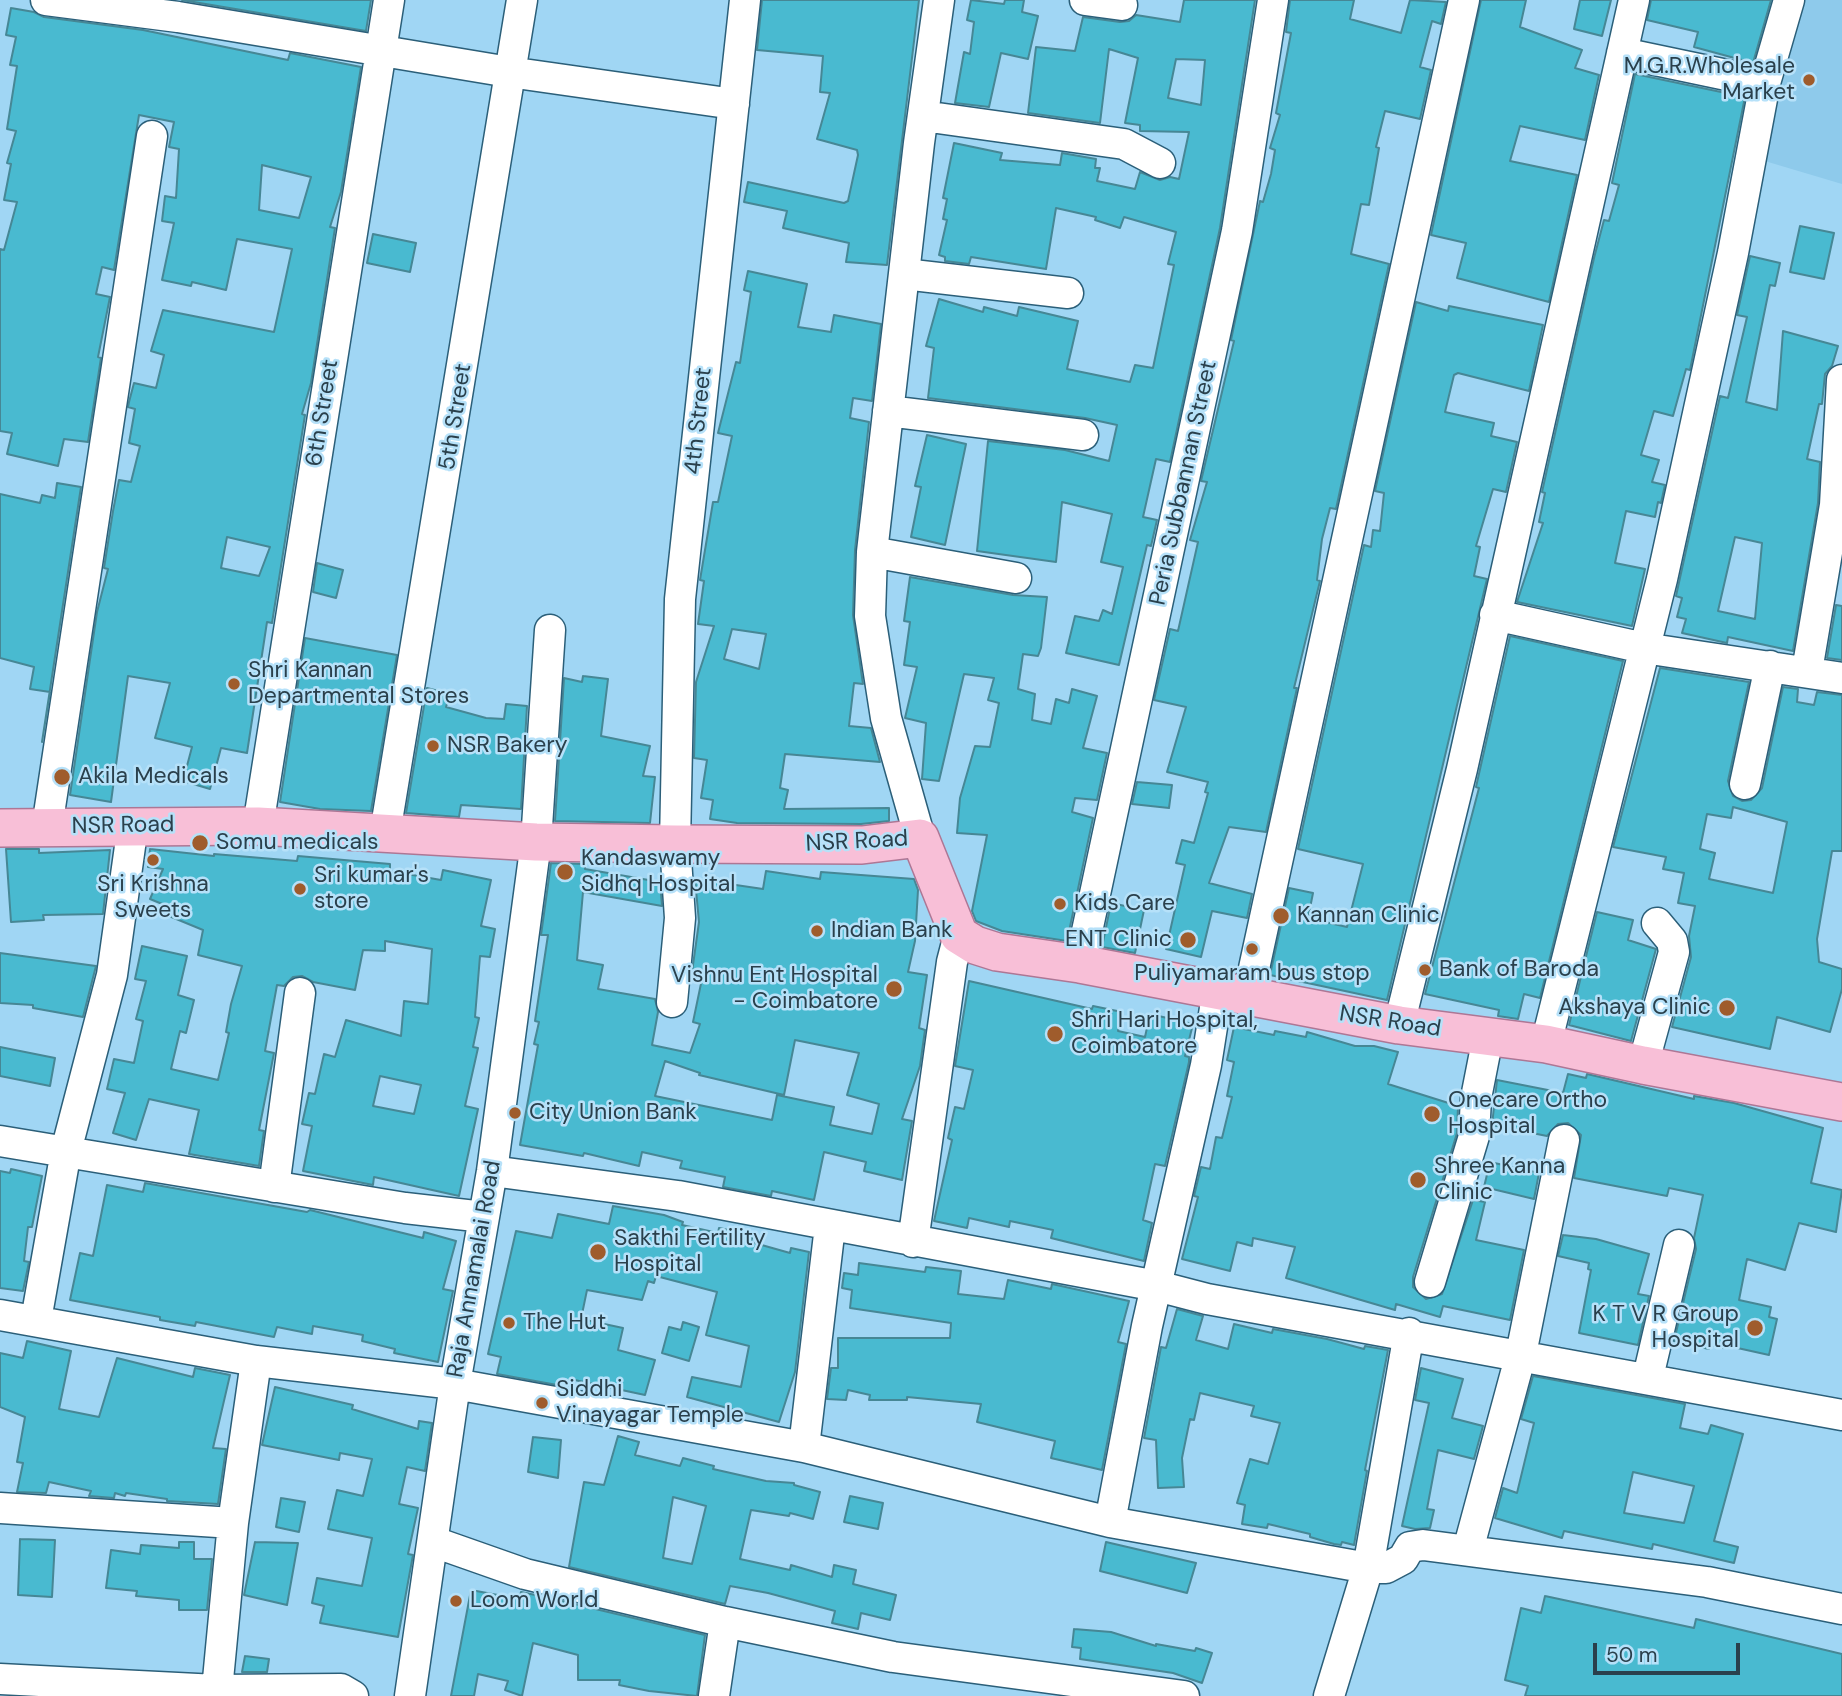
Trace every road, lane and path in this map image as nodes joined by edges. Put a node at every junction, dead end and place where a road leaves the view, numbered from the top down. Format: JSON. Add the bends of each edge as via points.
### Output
{"nodes":[{"id":1,"x":46,"y":0,"type":"edge"},
{"id":2,"x":389,"y":0,"type":"edge"},
{"id":3,"x":522,"y":0,"type":"edge"},
{"id":4,"x":745,"y":0,"type":"edge"},
{"id":5,"x":939,"y":0,"type":"edge"},
{"id":6,"x":1085,"y":0,"type":"edge"},
{"id":7,"x":1273,"y":0,"type":"edge"},
{"id":8,"x":1464,"y":0,"type":"edge"},
{"id":9,"x":1634,"y":0,"type":"edge"},
{"id":10,"x":1789,"y":0,"type":"edge"},
{"id":11,"x":1122,"y":5,"type":"dead end"},
{"id":12,"x":206,"y":11,"type":"edge"},
{"id":13,"x":380,"y":51,"type":"junction"},
{"id":14,"x":1622,"y":53,"type":"junction"},
{"id":15,"x":509,"y":72,"type":"junction"},
{"id":16,"x":1765,"y":83,"type":"junction"},
{"id":17,"x":734,"y":104,"type":"junction"},
{"id":18,"x":923,"y":116,"type":"junction"},
{"id":19,"x":152,"y":136,"type":"dead end"},
{"id":20,"x":1160,"y":163,"type":"dead end"},
{"id":21,"x":904,"y":274,"type":"junction"},
{"id":22,"x":1068,"y":293,"type":"dead end"},
{"id":23,"x":1842,"y":380,"type":"edge"},
{"id":24,"x":888,"y":411,"type":"junction"},
{"id":25,"x":1083,"y":435,"type":"dead end"},
{"id":26,"x":872,"y":552,"type":"junction"},
{"id":27,"x":1016,"y":578,"type":"dead end"},
{"id":28,"x":1495,"y":615,"type":"junction"},
{"id":29,"x":550,"y":630,"type":"dead end"},
{"id":30,"x":1644,"y":648,"type":"junction"},
{"id":31,"x":1770,"y":666,"type":"junction"},
{"id":32,"x":1807,"y":671,"type":"junction"},
{"id":33,"x":1842,"y":678,"type":"edge"},
{"id":34,"x":1745,"y":784,"type":"dead end"},
{"id":35,"x":133,"y":825,"type":"junction"},
{"id":36,"x":258,"y":826,"type":"junction"},
{"id":37,"x":47,"y":827,"type":"junction"},
{"id":38,"x":0,"y":828,"type":"edge"},
{"id":39,"x":385,"y":833,"type":"junction"},
{"id":40,"x":920,"y":838,"type":"junction"},
{"id":41,"x":536,"y":842,"type":"junction"},
{"id":42,"x":676,"y":844,"type":"junction"},
{"id":43,"x":1657,"y":923,"type":"dead end"},
{"id":44,"x":960,"y":935,"type":"junction"},
{"id":45,"x":1080,"y":964,"type":"junction"},
{"id":46,"x":1233,"y":992,"type":"junction"},
{"id":47,"x":300,"y":993,"type":"dead end"},
{"id":48,"x":672,"y":1002,"type":"dead end"},
{"id":49,"x":1399,"y":1025,"type":"junction"},
{"id":50,"x":1488,"y":1037,"type":"junction"},
{"id":51,"x":1545,"y":1044,"type":"junction"},
{"id":52,"x":1643,"y":1065,"type":"junction"},
{"id":53,"x":1842,"y":1101,"type":"edge"},
{"id":54,"x":1564,"y":1139,"type":"dead end"},
{"id":55,"x":0,"y":1141,"type":"edge"},
{"id":56,"x":66,"y":1151,"type":"junction"},
{"id":57,"x":492,"y":1171,"type":"junction"},
{"id":58,"x":274,"y":1187,"type":"junction"},
{"id":59,"x":484,"y":1217,"type":"junction"},
{"id":60,"x":830,"y":1226,"type":"junction"},
{"id":61,"x":913,"y":1242,"type":"junction"},
{"id":62,"x":1679,"y":1245,"type":"dead end"},
{"id":63,"x":1430,"y":1282,"type":"dead end"},
{"id":64,"x":1157,"y":1286,"type":"junction"},
{"id":65,"x":0,"y":1315,"type":"edge"},
{"id":66,"x":36,"y":1321,"type":"junction"},
{"id":67,"x":1409,"y":1333,"type":"junction"},
{"id":68,"x":1521,"y":1354,"type":"junction"},
{"id":69,"x":256,"y":1361,"type":"junction"},
{"id":70,"x":1648,"y":1377,"type":"junction"},
{"id":71,"x":455,"y":1384,"type":"junction"},
{"id":72,"x":1842,"y":1415,"type":"edge"},
{"id":73,"x":804,"y":1447,"type":"junction"},
{"id":74,"x":0,"y":1508,"type":"edge"},
{"id":75,"x":1110,"y":1522,"type":"junction"},
{"id":76,"x":233,"y":1523,"type":"junction"},
{"id":77,"x":434,"y":1542,"type":"junction"},
{"id":78,"x":1468,"y":1550,"type":"junction"},
{"id":79,"x":1368,"y":1568,"type":"junction"},
{"id":80,"x":1842,"y":1609,"type":"edge"},
{"id":81,"x":725,"y":1622,"type":"junction"},
{"id":82,"x":0,"y":1679,"type":"edge"},
{"id":83,"x":986,"y":1684,"type":"edge"},
{"id":84,"x":217,"y":1690,"type":"junction"},
{"id":85,"x":353,"y":1696,"type":"edge"},
{"id":86,"x":411,"y":1696,"type":"edge"},
{"id":87,"x":714,"y":1696,"type":"edge"},
{"id":88,"x":1184,"y":1696,"type":"edge"},
{"id":89,"x":1329,"y":1696,"type":"edge"}],
"edges":[{"from":1,"to":12,"type":"street"},
{"from":2,"to":13,"type":"street","name":"6th Street"},
{"from":3,"to":15,"type":"street","name":"5th Street"},
{"from":4,"to":17,"type":"street","name":"4th Street"},
{"from":5,"to":18,"type":"street"},
{"from":6,"to":11,"type":"street"},
{"from":7,"to":45,"type":"street","name":"Peria Subbannan Street","via":[[1237,231]]},
{"from":8,"to":46,"type":"street"},
{"from":9,"to":14,"type":"street"},
{"from":10,"to":16,"type":"street"},
{"from":12,"to":13,"type":"street"},
{"from":13,"to":15,"type":"street"},
{"from":13,"to":36,"type":"street","name":"6th Street"},
{"from":14,"to":16,"type":"street"},
{"from":14,"to":28,"type":"street"},
{"from":15,"to":17,"type":"street"},
{"from":15,"to":39,"type":"street","name":"5th Street"},
{"from":16,"to":30,"type":"street"},
{"from":17,"to":42,"type":"street","name":"4th Street","via":[[680,599]]},
{"from":18,"to":20,"type":"street","via":[[1124,144]]},
{"from":18,"to":21,"type":"street"},
{"from":19,"to":37,"type":"street"},
{"from":21,"to":22,"type":"street"},
{"from":21,"to":24,"type":"street"},
{"from":23,"to":32,"type":"street","via":[[1835,505]]},
{"from":24,"to":25,"type":"street"},
{"from":24,"to":26,"type":"street"},
{"from":26,"to":27,"type":"street"},
{"from":26,"to":40,"type":"street","via":[[870,616],[886,718]]},
{"from":28,"to":30,"type":"street"},
{"from":28,"to":49,"type":"street"},
{"from":29,"to":41,"type":"street","name":"Raja Annamalai Road"},
{"from":30,"to":31,"type":"street"},
{"from":30,"to":51,"type":"street"},
{"from":31,"to":32,"type":"street"},
{"from":31,"to":34,"type":"street"},
{"from":32,"to":33,"type":"street"},
{"from":35,"to":36,"type":"main road","name":"NSR Road"},
{"from":35,"to":37,"type":"main road","name":"NSR Road"},
{"from":35,"to":56,"type":"street","via":[[112,975]]},
{"from":36,"to":39,"type":"main road","name":"NSR Road"},
{"from":37,"to":38,"type":"main road","name":"NSR Road"},
{"from":39,"to":41,"type":"main road","name":"NSR Road"},
{"from":40,"to":42,"type":"main road","name":"NSR Road","via":[[862,845]]},
{"from":40,"to":44,"type":"main road","name":"NSR Road"},
{"from":41,"to":42,"type":"main road","name":"NSR Road"},
{"from":41,"to":57,"type":"street","name":"Raja Annamalai Road"},
{"from":42,"to":48,"type":"street","name":"4th Street","via":[[680,918]]},
{"from":43,"to":52,"type":"street","via":[[1672,940],[1674,952]]},
{"from":44,"to":45,"type":"main road","name":"NSR Road","via":[[998,953]]},
{"from":44,"to":61,"type":"street","via":[[952,962]]},
{"from":45,"to":46,"type":"main road","name":"NSR Road"},
{"from":46,"to":49,"type":"main road","name":"NSR Road"},
{"from":46,"to":64,"type":"street","via":[[1206,1065]]},
{"from":47,"to":58,"type":"street"},
{"from":49,"to":50,"type":"main road","name":"NSR Road"},
{"from":50,"to":51,"type":"main road","name":"NSR Road"},
{"from":50,"to":63,"type":"street","via":[[1474,1136]]},
{"from":51,"to":52,"type":"main road","name":"NSR Road"},
{"from":52,"to":53,"type":"main road","name":"NSR Road"},
{"from":54,"to":68,"type":"street"},
{"from":55,"to":56,"type":"street"},
{"from":56,"to":58,"type":"street"},
{"from":56,"to":66,"type":"street"},
{"from":57,"to":59,"type":"street","name":"Raja Annamalai Road"},
{"from":57,"to":60,"type":"street","via":[[678,1196]]},
{"from":58,"to":59,"type":"street"},
{"from":59,"to":71,"type":"street","name":"Raja Annamalai Road"},
{"from":60,"to":61,"type":"street"},
{"from":60,"to":73,"type":"street"},
{"from":61,"to":64,"type":"street"},
{"from":62,"to":70,"type":"street"},
{"from":64,"to":67,"type":"street"},
{"from":64,"to":75,"type":"street"},
{"from":65,"to":66,"type":"street"},
{"from":66,"to":69,"type":"street"},
{"from":67,"to":68,"type":"street"},
{"from":67,"to":79,"type":"street"},
{"from":68,"to":70,"type":"street"},
{"from":68,"to":78,"type":"street"},
{"from":69,"to":71,"type":"street"},
{"from":69,"to":76,"type":"street"},
{"from":70,"to":72,"type":"street"},
{"from":71,"to":73,"type":"street"},
{"from":71,"to":77,"type":"street","name":"Raja Annamalai Road"},
{"from":73,"to":75,"type":"street"},
{"from":74,"to":76,"type":"street"},
{"from":75,"to":79,"type":"street"},
{"from":76,"to":84,"type":"street"},
{"from":77,"to":81,"type":"street","via":[[525,1574]]},
{"from":77,"to":86,"type":"street","name":"Raja Annamalai Road"},
{"from":78,"to":79,"type":"street","via":[[1410,1547],[1404,1559],[1386,1568]]},
{"from":78,"to":80,"type":"street","via":[[1707,1582]]},
{"from":79,"to":89,"type":"street"},
{"from":81,"to":83,"type":"street","via":[[893,1657]]},
{"from":81,"to":87,"type":"street"},
{"from":82,"to":84,"type":"street"},
{"from":83,"to":88,"type":"street"},
{"from":84,"to":85,"type":"street","via":[[341,1689]]}]}
